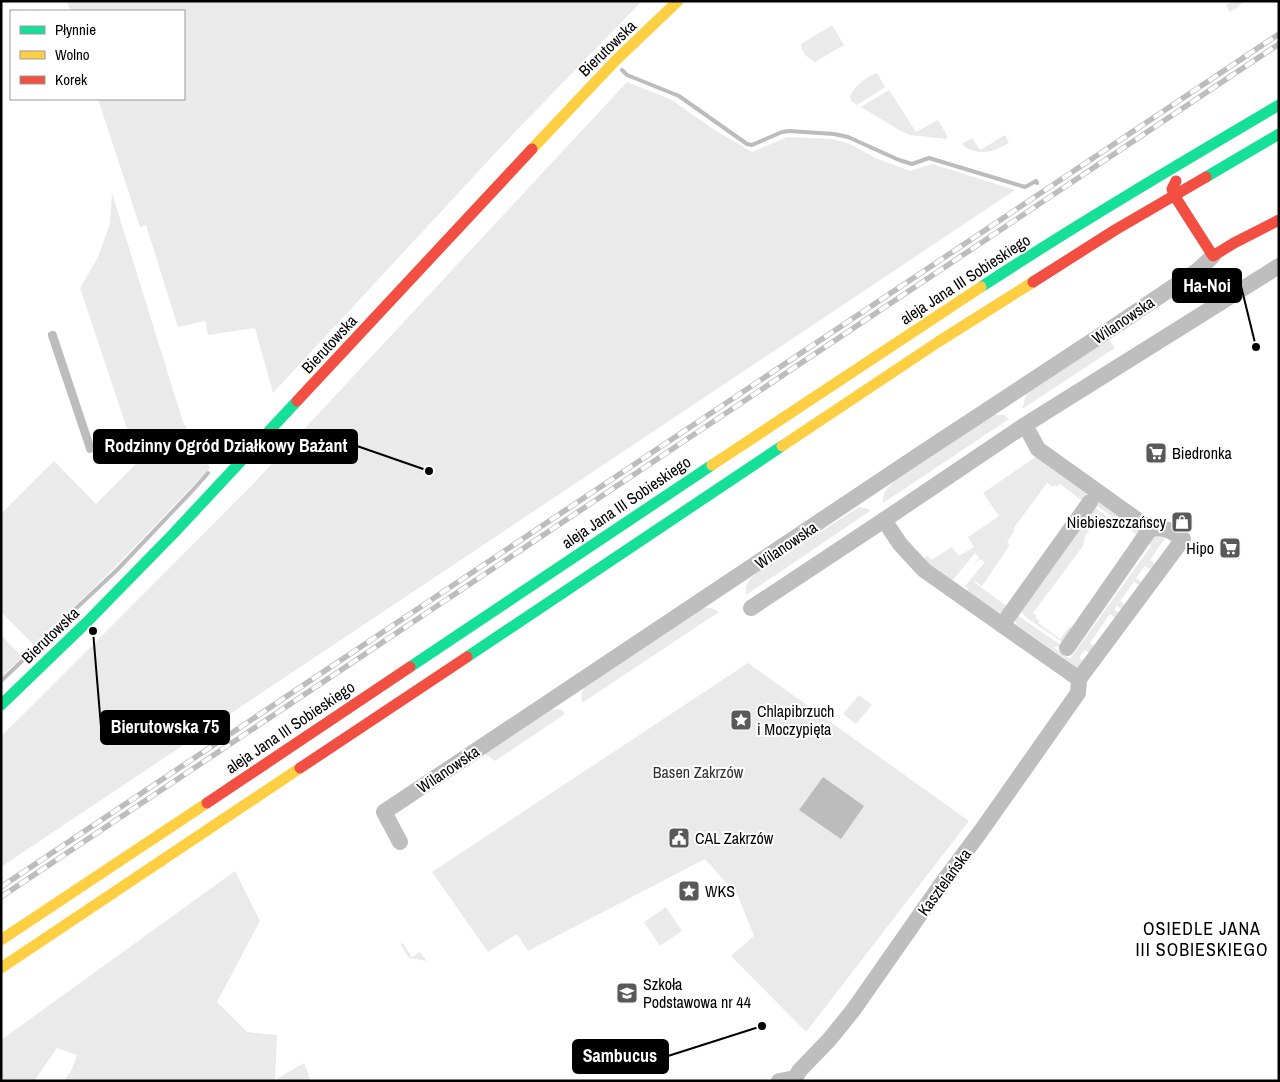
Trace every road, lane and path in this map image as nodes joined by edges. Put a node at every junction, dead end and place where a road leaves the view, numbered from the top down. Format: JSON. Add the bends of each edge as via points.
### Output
{"nodes":[{"id":1,"x":678,"y":1,"type":"edge"},
{"id":2,"x":1279,"y":105,"type":"edge"},
{"id":3,"x":1279,"y":134,"type":"edge"},
{"id":4,"x":1203,"y":150,"type":"junction"},
{"id":5,"x":1174,"y":195,"type":"junction"},
{"id":6,"x":1279,"y":220,"type":"edge"},
{"id":7,"x":1213,"y":256,"type":"junction"},
{"id":8,"x":1279,"y":266,"type":"edge"},
{"id":9,"x":1025,"y":425,"type":"junction"},
{"id":10,"x":1090,"y":502,"type":"dead end"},
{"id":11,"x":884,"y":520,"type":"junction"},
{"id":12,"x":1150,"y":529,"type":"junction"},
{"id":13,"x":751,"y":608,"type":"dead end"},
{"id":14,"x":1002,"y":625,"type":"junction"},
{"id":15,"x":1067,"y":648,"type":"dead end"},
{"id":16,"x":1079,"y":678,"type":"junction"},
{"id":17,"x":1,"y":705,"type":"edge"},
{"id":18,"x":400,"y":842,"type":"dead end"},
{"id":19,"x":1,"y":940,"type":"edge"},
{"id":20,"x":1,"y":968,"type":"edge"},
{"id":21,"x":789,"y":1080,"type":"edge"}],
"edges":[{"from":1,"to":17,"type":"main road","name":"Bierutowska","via":[[577,101],[173,534]]},
{"from":2,"to":4,"type":"main road","name":"aleja Jana III Sobieskiego"},
{"from":3,"to":5,"type":"main road"},
{"from":4,"to":5,"type":"main road","via":[[1176,180],[1172,189]]},
{"from":4,"to":19,"type":"main road","name":"aleja Jana III Sobieskiego","via":[[1038,250],[885,350]]},
{"from":5,"to":7,"type":"main road"},
{"from":5,"to":20,"type":"main road","via":[[938,342]]},
{"from":6,"to":7,"type":"main road","name":"Wilanowska"},
{"from":7,"to":18,"type":"street","name":"Wilanowska","via":[[1197,271],[1144,307],[384,812]]},
{"from":8,"to":9,"type":"street"},
{"from":9,"to":11,"type":"street"},
{"from":9,"to":12,"type":"street","via":[[1038,449]]},
{"from":10,"to":14,"type":"street"},
{"from":11,"to":13,"type":"street"},
{"from":11,"to":14,"type":"street","via":[[924,570]]},
{"from":12,"to":15,"type":"street"},
{"from":12,"to":16,"type":"street","via":[[1161,527],[1183,539]]},
{"from":14,"to":16,"type":"street"},
{"from":16,"to":21,"type":"street","name":"Kasztelańska","via":[[1078,693],[854,1009]]}]}
